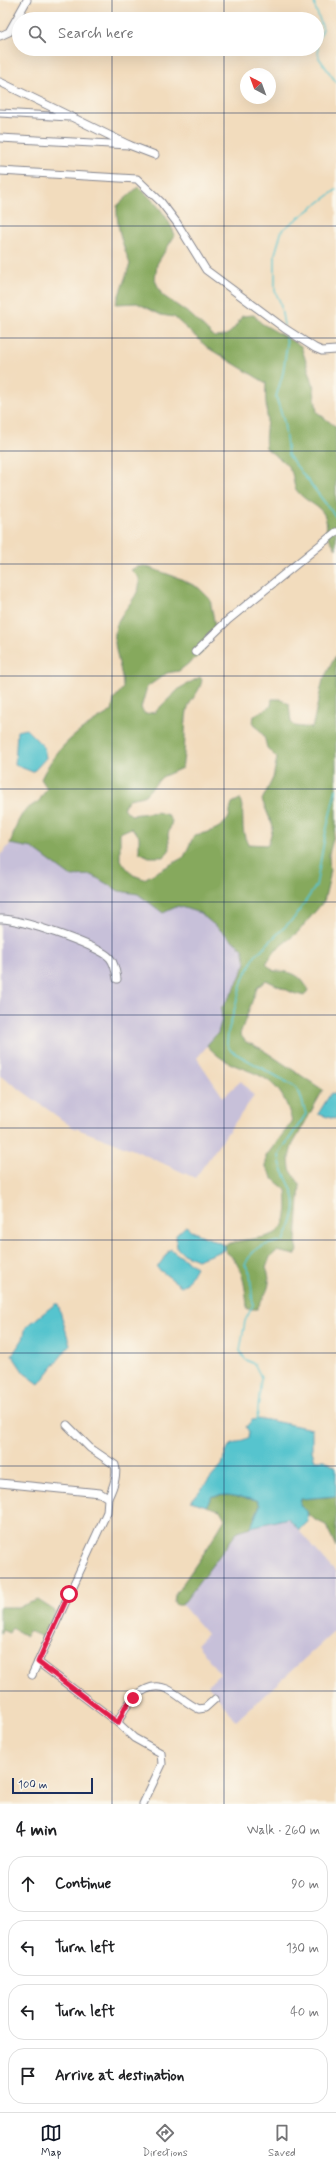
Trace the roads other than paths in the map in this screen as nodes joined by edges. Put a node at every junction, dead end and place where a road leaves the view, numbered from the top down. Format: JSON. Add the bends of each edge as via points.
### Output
{"nodes":[{"id":1,"x":26,"y":0,"type":"edge"},
{"id":2,"x":20,"y":12,"type":"edge"},
{"id":3,"x":12,"y":26,"type":"edge"},
{"id":4,"x":0,"y":36,"type":"edge"},
{"id":5,"x":2,"y":85,"type":"edge"},
{"id":6,"x":0,"y":113,"type":"edge"},
{"id":7,"x":73,"y":117,"type":"junction"},
{"id":8,"x":0,"y":138,"type":"edge"},
{"id":9,"x":129,"y":145,"type":"junction"},
{"id":10,"x":155,"y":155,"type":"dead end"},
{"id":11,"x":0,"y":171,"type":"edge"},
{"id":12,"x":336,"y":350,"type":"edge"},
{"id":13,"x":336,"y":532,"type":"edge"},
{"id":14,"x":195,"y":652,"type":"dead end"},
{"id":15,"x":0,"y":919,"type":"edge"},
{"id":16,"x":117,"y":979,"type":"dead end"},
{"id":17,"x":67,"y":1426,"type":"dead end"},
{"id":18,"x":0,"y":1483,"type":"edge"},
{"id":19,"x":108,"y":1498,"type":"junction"},
{"id":20,"x":38,"y":1662,"type":"junction"},
{"id":21,"x":32,"y":1675,"type":"dead end"},
{"id":22,"x":215,"y":1699,"type":"dead end"},
{"id":23,"x":118,"y":1723,"type":"junction"},
{"id":24,"x":143,"y":1804,"type":"edge"}],
"edges":[{"from":1,"to":2,"type":"street"},
{"from":3,"to":4,"type":"street","via":[[9,32]]},
{"from":5,"to":7,"type":"street"},
{"from":6,"to":7,"type":"street"},
{"from":7,"to":9,"type":"street"},
{"from":8,"to":9,"type":"street"},
{"from":9,"to":10,"type":"street"},
{"from":11,"to":12,"type":"street","via":[[137,179],[161,202],[177,223],[206,270],[315,348],[322,351]]},
{"from":13,"to":14,"type":"street","via":[[228,620]]},
{"from":15,"to":16,"type":"street","via":[[50,931],[101,951],[110,959]]},
{"from":17,"to":19,"type":"street","via":[[90,1448],[115,1465],[117,1470],[114,1486]]},
{"from":18,"to":19,"type":"street","via":[[100,1493]]},
{"from":19,"to":20,"type":"street","via":[[107,1512]]},
{"from":20,"to":21,"type":"street"},
{"from":20,"to":23,"type":"street"},
{"from":22,"to":23,"type":"street","via":[[199,1709],[165,1688],[154,1687],[128,1702]]},
{"from":23,"to":24,"type":"street","via":[[130,1735],[162,1755],[162,1764]]}]}
